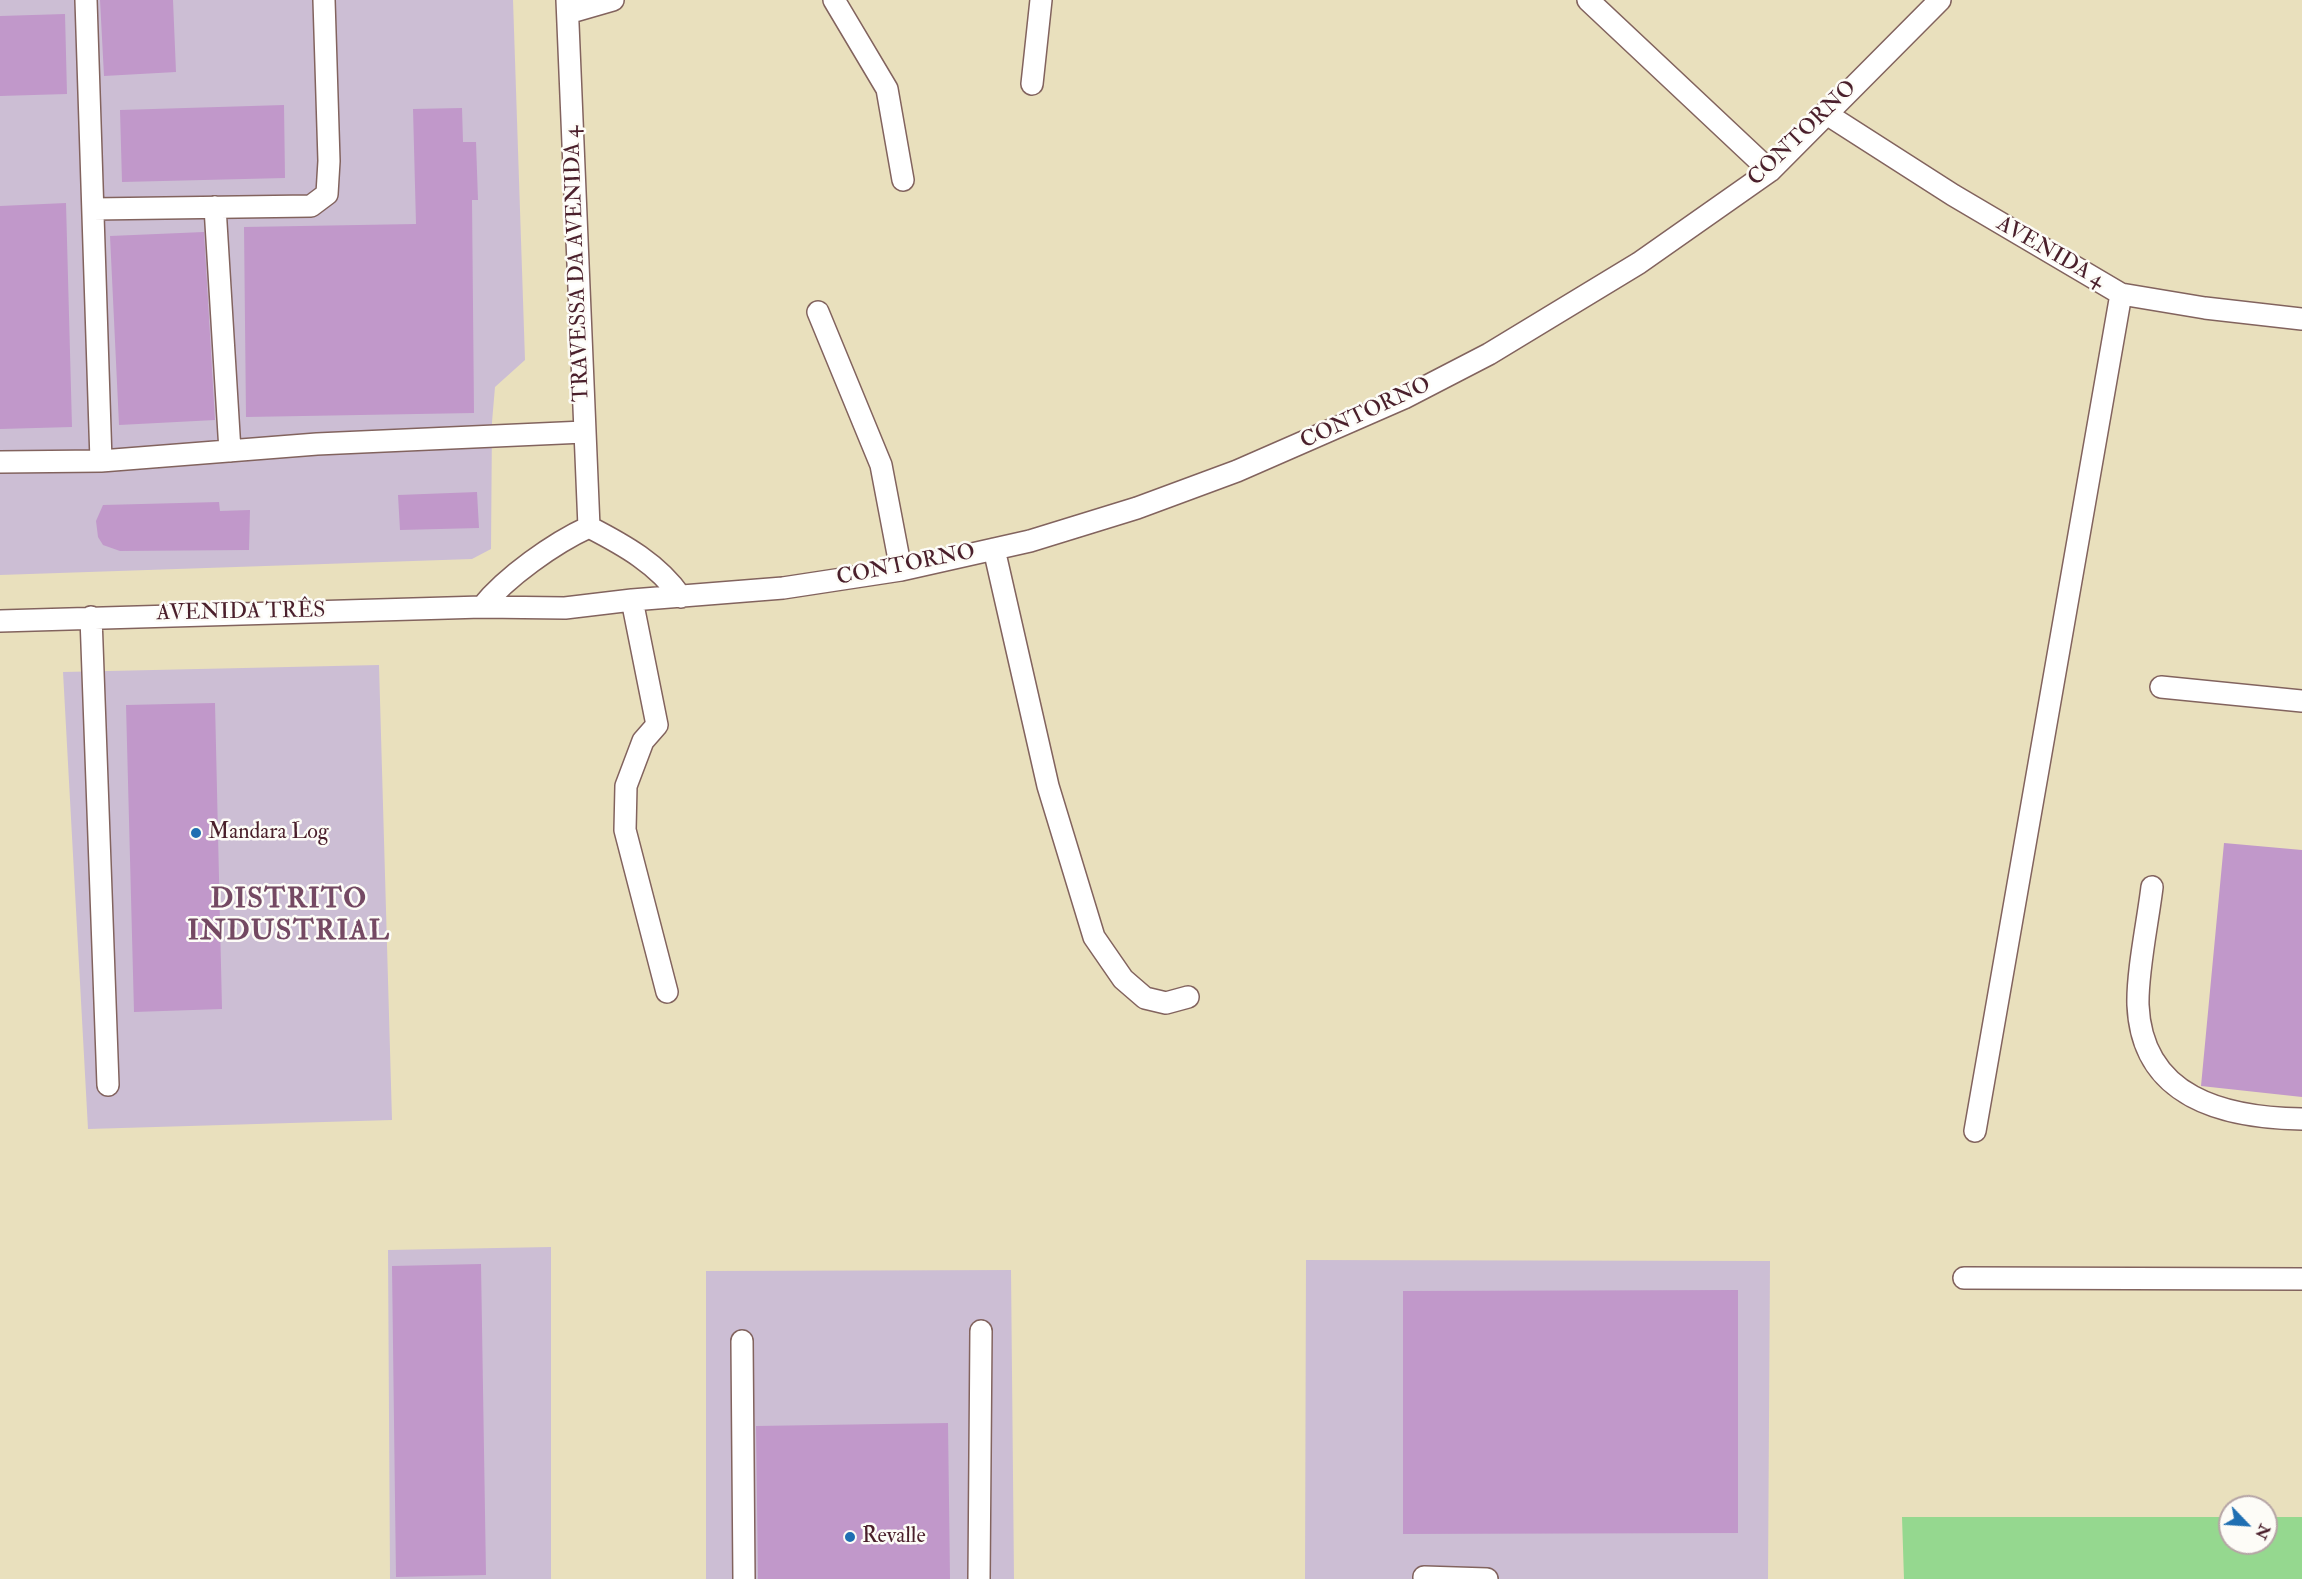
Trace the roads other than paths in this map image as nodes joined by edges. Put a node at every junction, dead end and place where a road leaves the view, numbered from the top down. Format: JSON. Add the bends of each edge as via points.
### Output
{"nodes":[{"id":1,"x":86,"y":0,"type":"edge"},
{"id":2,"x":324,"y":0,"type":"edge"},
{"id":3,"x":613,"y":0,"type":"edge"},
{"id":4,"x":834,"y":0,"type":"edge"},
{"id":5,"x":1041,"y":0,"type":"edge"},
{"id":6,"x":1588,"y":0,"type":"edge"},
{"id":7,"x":1940,"y":0,"type":"edge"},
{"id":8,"x":567,"y":6,"type":"edge"},
{"id":9,"x":1032,"y":84,"type":"dead end"},
{"id":10,"x":1825,"y":113,"type":"junction"},
{"id":11,"x":1770,"y":171,"type":"junction"},
{"id":12,"x":903,"y":180,"type":"dead end"},
{"id":13,"x":215,"y":207,"type":"junction"},
{"id":14,"x":93,"y":209,"type":"junction"},
{"id":15,"x":2121,"y":294,"type":"junction"},
{"id":16,"x":818,"y":312,"type":"dead end"},
{"id":17,"x":2302,"y":319,"type":"edge"},
{"id":18,"x":584,"y":432,"type":"junction"},
{"id":19,"x":230,"y":451,"type":"junction"},
{"id":20,"x":101,"y":461,"type":"junction"},
{"id":21,"x":0,"y":462,"type":"edge"},
{"id":22,"x":590,"y":527,"type":"junction"},
{"id":23,"x":994,"y":549,"type":"junction"},
{"id":24,"x":901,"y":570,"type":"junction"},
{"id":25,"x":681,"y":597,"type":"junction"},
{"id":26,"x":632,"y":600,"type":"junction"},
{"id":27,"x":482,"y":607,"type":"junction"},
{"id":28,"x":91,"y":617,"type":"junction"},
{"id":29,"x":0,"y":621,"type":"edge"},
{"id":30,"x":2161,"y":687,"type":"dead end"},
{"id":31,"x":2302,"y":701,"type":"edge"},
{"id":32,"x":2152,"y":886,"type":"dead end"},
{"id":33,"x":667,"y":992,"type":"dead end"},
{"id":34,"x":1188,"y":997,"type":"dead end"},
{"id":35,"x":108,"y":1085,"type":"dead end"},
{"id":36,"x":2302,"y":1119,"type":"edge"},
{"id":37,"x":1975,"y":1131,"type":"dead end"},
{"id":38,"x":1964,"y":1278,"type":"dead end"},
{"id":39,"x":2302,"y":1279,"type":"edge"},
{"id":40,"x":981,"y":1331,"type":"dead end"},
{"id":41,"x":742,"y":1341,"type":"dead end"},
{"id":42,"x":1424,"y":1577,"type":"dead end"},
{"id":43,"x":744,"y":1579,"type":"edge"},
{"id":44,"x":979,"y":1579,"type":"edge"},
{"id":45,"x":1487,"y":1579,"type":"edge"}],
"edges":[{"from":1,"to":14,"type":"street"},
{"from":2,"to":13,"type":"street","via":[[330,161],[327,194],[311,206]]},
{"from":3,"to":8,"type":"street"},
{"from":4,"to":12,"type":"street","via":[[887,89]]},
{"from":5,"to":9,"type":"street"},
{"from":6,"to":11,"type":"street"},
{"from":7,"to":10,"type":"street","name":"CONTORNO"},
{"from":8,"to":18,"type":"street","name":"TRAVESSA DA AVENIDA 4"},
{"from":10,"to":11,"type":"street","name":"CONTORNO"},
{"from":10,"to":15,"type":"street","name":"AVENIDA 4","via":[[1953,195]]},
{"from":11,"to":23,"type":"street","name":"CONTORNO","via":[[1700,222],[1570,306],[1404,398],[1237,471],[1149,504]]},
{"from":13,"to":14,"type":"street"},
{"from":13,"to":19,"type":"street"},
{"from":14,"to":20,"type":"street"},
{"from":15,"to":17,"type":"street","name":"AVENIDA 4"},
{"from":15,"to":37,"type":"street"},
{"from":16,"to":24,"type":"street","via":[[881,465]]},
{"from":18,"to":19,"type":"street"},
{"from":18,"to":22,"type":"street","name":"TRAVESSA DA AVENIDA 4"},
{"from":19,"to":20,"type":"street"},
{"from":20,"to":21,"type":"street"},
{"from":22,"to":25,"type":"street","via":[[649,563]]},
{"from":22,"to":27,"type":"street","via":[[556,546],[497,589]]},
{"from":23,"to":24,"type":"street","name":"CONTORNO"},
{"from":23,"to":34,"type":"street","via":[[1048,786],[1094,937],[1123,979],[1145,998],[1166,1002]]},
{"from":24,"to":25,"type":"street","name":"CONTORNO","via":[[783,588]]},
{"from":25,"to":26,"type":"street","name":"CONTORNO"},
{"from":26,"to":27,"type":"street","name":"AVENIDA TRÊS","via":[[565,608]]},
{"from":26,"to":33,"type":"street","via":[[657,725],[643,741],[626,786],[625,830]]},
{"from":27,"to":28,"type":"street","name":"AVENIDA TRÊS"},
{"from":28,"to":29,"type":"street","name":"AVENIDA TRÊS"},
{"from":28,"to":35,"type":"street"},
{"from":30,"to":31,"type":"street"},
{"from":32,"to":36,"type":"street","via":[[2138,1004],[2144,1041],[2158,1071],[2195,1098],[2235,1114],[2260,1119]]},
{"from":38,"to":39,"type":"street"},
{"from":40,"to":44,"type":"street"},
{"from":41,"to":43,"type":"street"},
{"from":42,"to":45,"type":"street"}]}
